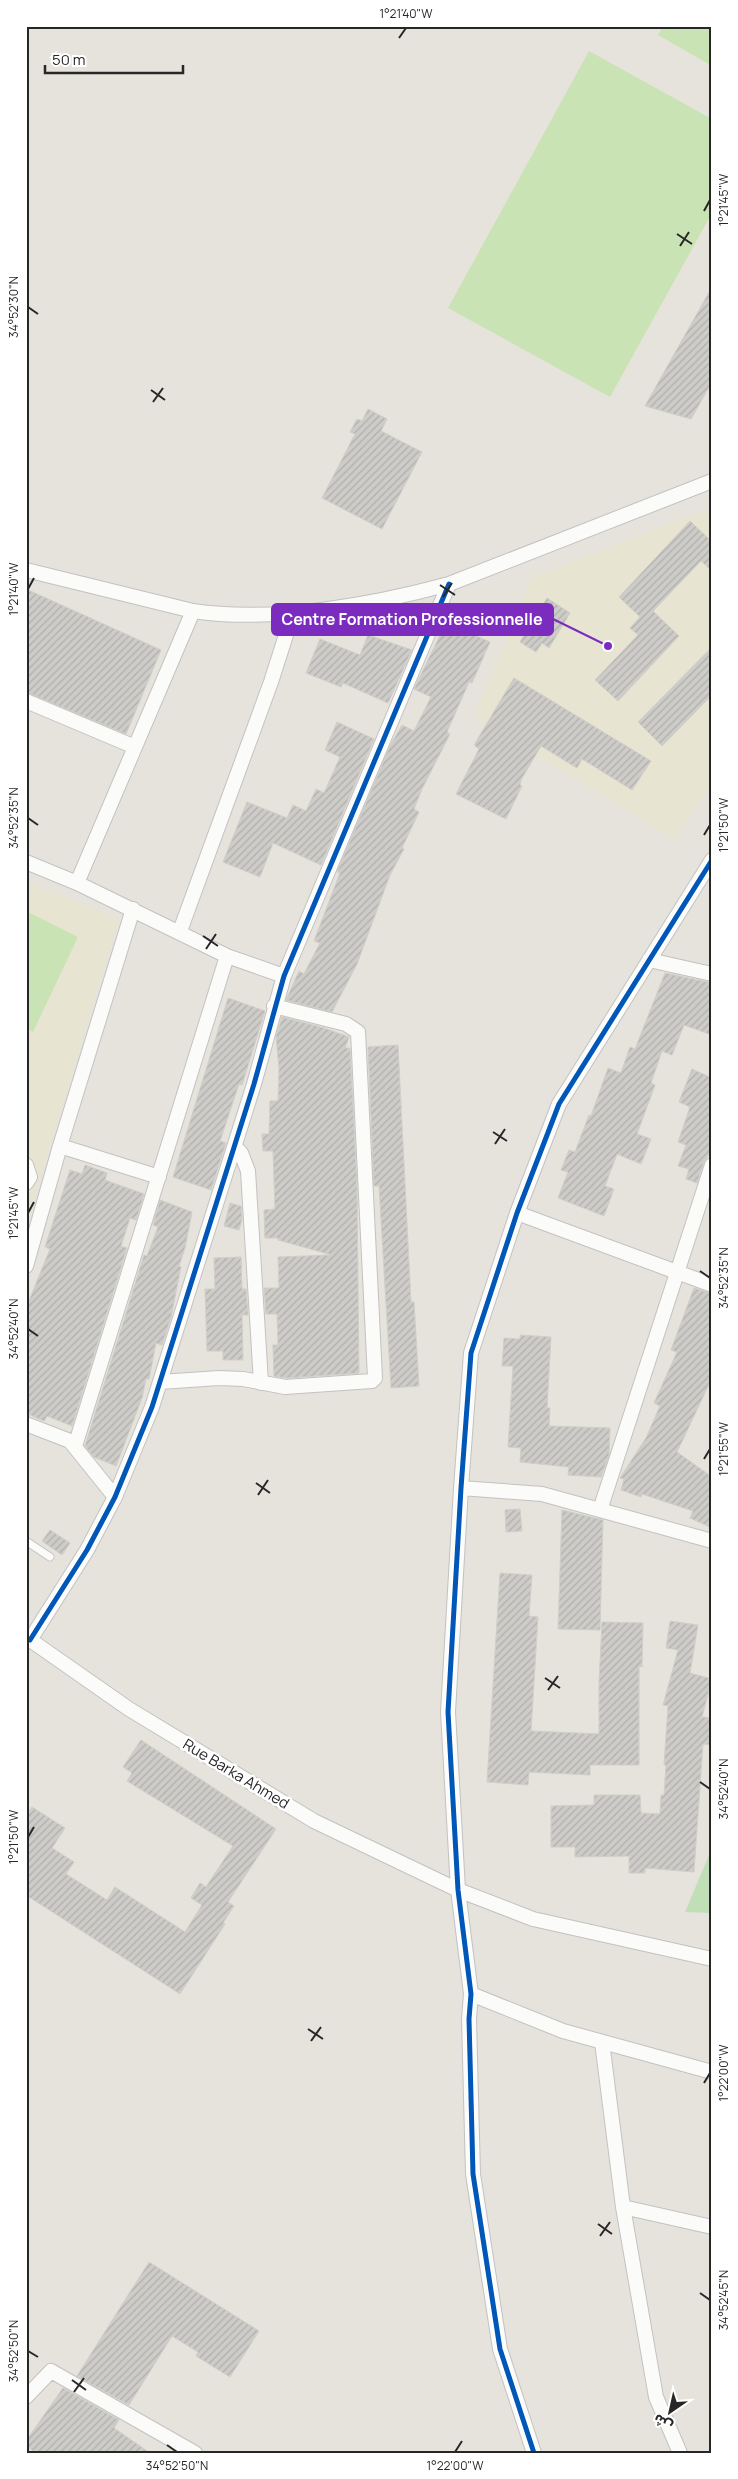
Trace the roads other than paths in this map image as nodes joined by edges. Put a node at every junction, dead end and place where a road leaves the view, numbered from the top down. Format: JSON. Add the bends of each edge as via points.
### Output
{"nodes":[{"id":1,"x":712,"y":481,"type":"edge"},
{"id":2,"x":26,"y":570,"type":"edge"},
{"id":3,"x":449,"y":584,"type":"junction"},
{"id":4,"x":193,"y":611,"type":"junction"},
{"id":5,"x":293,"y":613,"type":"junction"},
{"id":6,"x":26,"y":701,"type":"edge"},
{"id":7,"x":135,"y":748,"type":"junction"},
{"id":8,"x":712,"y":860,"type":"edge"},
{"id":9,"x":26,"y":862,"type":"edge"},
{"id":10,"x":77,"y":882,"type":"junction"},
{"id":11,"x":133,"y":909,"type":"junction"},
{"id":12,"x":180,"y":931,"type":"junction"},
{"id":13,"x":228,"y":956,"type":"junction"},
{"id":14,"x":649,"y":960,"type":"junction"},
{"id":15,"x":712,"y":974,"type":"edge"},
{"id":16,"x":284,"y":976,"type":"junction"},
{"id":17,"x":274,"y":1006,"type":"junction"},
{"id":18,"x":60,"y":1146,"type":"junction"},
{"id":19,"x":234,"y":1147,"type":"junction"},
{"id":20,"x":26,"y":1165,"type":"edge"},
{"id":21,"x":712,"y":1166,"type":"edge"},
{"id":22,"x":159,"y":1177,"type":"junction"},
{"id":23,"x":26,"y":1183,"type":"edge"},
{"id":24,"x":517,"y":1213,"type":"junction"},
{"id":25,"x":26,"y":1266,"type":"edge"},
{"id":26,"x":678,"y":1273,"type":"junction"},
{"id":27,"x":712,"y":1285,"type":"edge"},
{"id":28,"x":160,"y":1382,"type":"junction"},
{"id":29,"x":261,"y":1383,"type":"junction"},
{"id":30,"x":26,"y":1424,"type":"edge"},
{"id":31,"x":75,"y":1446,"type":"junction"},
{"id":32,"x":461,"y":1488,"type":"junction"},
{"id":33,"x":115,"y":1497,"type":"junction"},
{"id":34,"x":600,"y":1510,"type":"junction"},
{"id":35,"x":26,"y":1541,"type":"edge"},
{"id":36,"x":712,"y":1541,"type":"edge"},
{"id":37,"x":50,"y":1557,"type":"dead end"},
{"id":38,"x":28,"y":1639,"type":"edge"},
{"id":39,"x":458,"y":1890,"type":"junction"},
{"id":40,"x":712,"y":1959,"type":"edge"},
{"id":41,"x":470,"y":1994,"type":"junction"},
{"id":42,"x":602,"y":2042,"type":"junction"},
{"id":43,"x":712,"y":2072,"type":"edge"},
{"id":44,"x":624,"y":2207,"type":"junction"},
{"id":45,"x":712,"y":2227,"type":"edge"},
{"id":46,"x":26,"y":2397,"type":"edge"},
{"id":47,"x":195,"y":2453,"type":"edge"},
{"id":48,"x":534,"y":2453,"type":"edge"},
{"id":49,"x":680,"y":2453,"type":"edge"}],
"edges":[{"from":1,"to":3,"type":"street"},
{"from":2,"to":4,"type":"street"},
{"from":3,"to":5,"type":"street","via":[[411,594]]},
{"from":3,"to":16,"type":"street"},
{"from":4,"to":5,"type":"street","via":[[220,615]]},
{"from":4,"to":7,"type":"street"},
{"from":5,"to":12,"type":"street"},
{"from":6,"to":7,"type":"street"},
{"from":7,"to":10,"type":"street"},
{"from":8,"to":14,"type":"street"},
{"from":9,"to":10,"type":"street"},
{"from":10,"to":11,"type":"street"},
{"from":11,"to":12,"type":"street"},
{"from":11,"to":18,"type":"street"},
{"from":12,"to":13,"type":"street"},
{"from":13,"to":16,"type":"street"},
{"from":13,"to":22,"type":"street"},
{"from":14,"to":15,"type":"street"},
{"from":14,"to":24,"type":"street","via":[[558,1104]]},
{"from":16,"to":17,"type":"street"},
{"from":17,"to":19,"type":"street"},
{"from":17,"to":29,"type":"street","via":[[346,1024],[358,1032],[377,1373],[372,1381],[285,1387]]},
{"from":18,"to":22,"type":"street"},
{"from":18,"to":25,"type":"street"},
{"from":19,"to":28,"type":"street"},
{"from":19,"to":29,"type":"street","via":[[241,1153],[248,1171]]},
{"from":20,"to":23,"type":"street","via":[[30,1177]]},
{"from":21,"to":26,"type":"street"},
{"from":22,"to":31,"type":"street"},
{"from":24,"to":26,"type":"street"},
{"from":24,"to":32,"type":"street","via":[[471,1353]]},
{"from":26,"to":27,"type":"street"},
{"from":26,"to":34,"type":"street"},
{"from":28,"to":29,"type":"street","via":[[219,1378]]},
{"from":28,"to":33,"type":"street"},
{"from":30,"to":31,"type":"street","via":[[64,1437]]},
{"from":31,"to":33,"type":"street"},
{"from":32,"to":34,"type":"street","via":[[542,1494]]},
{"from":32,"to":39,"type":"street","via":[[448,1712]]},
{"from":33,"to":38,"type":"street","via":[[87,1550]]},
{"from":34,"to":36,"type":"street"},
{"from":35,"to":37,"type":"lane"},
{"from":38,"to":39,"type":"street","name":"Rue Barka Ahmed","via":[[129,1709],[314,1821]]},
{"from":39,"to":40,"type":"street","name":"Rue Barka Ahmed","via":[[534,1919]]},
{"from":39,"to":41,"type":"street"},
{"from":41,"to":42,"type":"street","via":[[563,2031]]},
{"from":41,"to":48,"type":"street","via":[[473,2174],[500,2349]]},
{"from":42,"to":43,"type":"street"},
{"from":42,"to":44,"type":"street"},
{"from":44,"to":45,"type":"street"},
{"from":44,"to":49,"type":"street","via":[[656,2397]]},
{"from":46,"to":47,"type":"street","via":[[50,2371]]}]}
